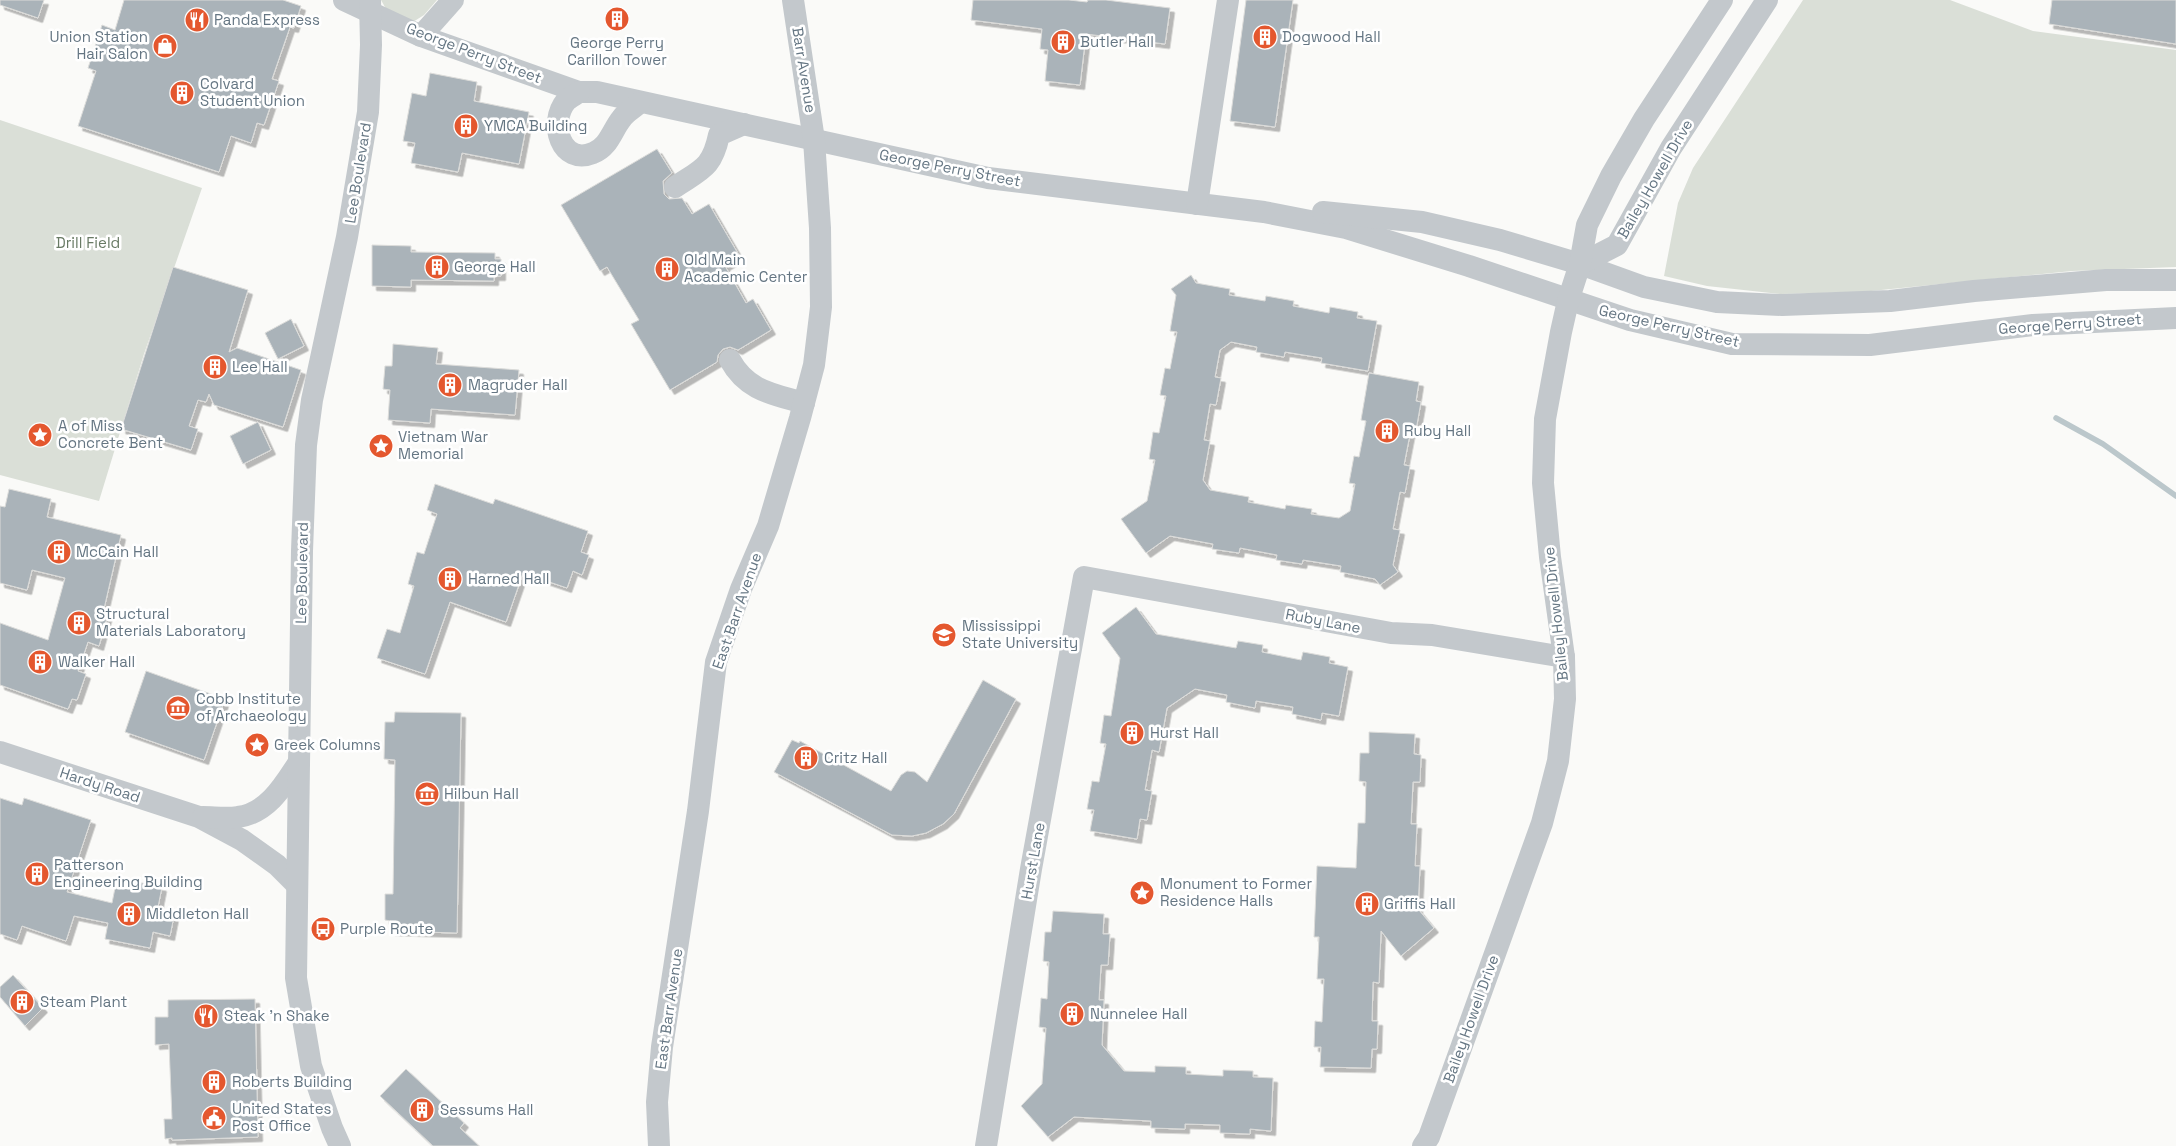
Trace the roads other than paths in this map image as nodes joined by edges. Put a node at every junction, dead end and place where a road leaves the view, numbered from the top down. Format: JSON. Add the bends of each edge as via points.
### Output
{"nodes":[{"id":1,"x":344,"y":0,"type":"edge"},
{"id":2,"x":453,"y":0,"type":"edge"},
{"id":3,"x":793,"y":0,"type":"edge"},
{"id":4,"x":1228,"y":0,"type":"edge"},
{"id":5,"x":1722,"y":0,"type":"edge"},
{"id":6,"x":1767,"y":0,"type":"edge"},
{"id":7,"x":370,"y":6,"type":"edge"},
{"id":8,"x":421,"y":36,"type":"junction"},
{"id":9,"x":579,"y":92,"type":"junction"},
{"id":10,"x":640,"y":103,"type":"junction"},
{"id":11,"x":744,"y":124,"type":"junction"},
{"id":12,"x":814,"y":140,"type":"junction"},
{"id":13,"x":675,"y":186,"type":"dead end"},
{"id":14,"x":1197,"y":204,"type":"junction"},
{"id":15,"x":1264,"y":212,"type":"junction"},
{"id":16,"x":1580,"y":264,"type":"junction"},
{"id":17,"x":2176,"y":280,"type":"edge"},
{"id":18,"x":1568,"y":301,"type":"junction"},
{"id":19,"x":2176,"y":318,"type":"edge"},
{"id":20,"x":730,"y":360,"type":"dead end"},
{"id":21,"x":804,"y":403,"type":"junction"},
{"id":22,"x":1084,"y":578,"type":"joint"},
{"id":23,"x":1564,"y":657,"type":"junction"},
{"id":24,"x":0,"y":752,"type":"edge"},
{"id":25,"x":300,"y":761,"type":"junction"},
{"id":26,"x":199,"y":817,"type":"junction"},
{"id":27,"x":296,"y":884,"type":"junction"},
{"id":28,"x":336,"y":1144,"type":"edge"},
{"id":29,"x":659,"y":1146,"type":"edge"},
{"id":30,"x":986,"y":1146,"type":"edge"},
{"id":31,"x":1423,"y":1146,"type":"edge"}],
"edges":[{"from":1,"to":7,"type":"street","name":"George Perry Street"},
{"from":2,"to":8,"type":"street"},
{"from":3,"to":12,"type":"street","name":"Barr Avenue"},
{"from":4,"to":14,"type":"street"},
{"from":5,"to":16,"type":"street","via":[[1610,176],[1587,225]]},
{"from":6,"to":16,"type":"street","name":"Bailey Howell Drive","via":[[1671,148],[1617,245]]},
{"from":7,"to":8,"type":"street","name":"George Perry Street"},
{"from":7,"to":25,"type":"street","name":"Lee Boulevard","via":[[368,112],[306,445]]},
{"from":8,"to":9,"type":"street","name":"George Perry Street"},
{"from":9,"to":10,"type":"street","name":"George Perry Street","via":[[597,92]]},
{"from":9,"to":10,"type":"street","via":[[566,102],[558,124],[558,135],[561,145],[583,156],[595,153],[604,145],[622,118]]},
{"from":10,"to":11,"type":"street","name":"George Perry Street"},
{"from":11,"to":12,"type":"street","name":"George Perry Street"},
{"from":11,"to":13,"type":"street","via":[[719,135],[714,155],[704,168]]},
{"from":12,"to":14,"type":"street","name":"George Perry Street","via":[[988,178]]},
{"from":12,"to":21,"type":"street","name":"East Barr Avenue","via":[[821,307],[814,365]]},
{"from":14,"to":15,"type":"street","name":"George Perry Street"},
{"from":15,"to":16,"type":"street","name":"George Perry Street","via":[[1341,212],[1422,222],[1500,240]]},
{"from":15,"to":18,"type":"street","name":"George Perry Street","via":[[1346,228]]},
{"from":16,"to":17,"type":"street","name":"George Perry Street","via":[[1644,287],[1717,302],[1782,305],[1890,301],[2106,280]]},
{"from":16,"to":18,"type":"street","name":"Bailey Howell Drive"},
{"from":18,"to":19,"type":"street","name":"George Perry Street","via":[[1630,320],[1732,344],[1870,345],[2033,325]]},
{"from":18,"to":23,"type":"street","name":"Bailey Howell Drive","via":[[1545,419],[1543,483]]},
{"from":20,"to":21,"type":"street","via":[[738,374],[756,388]]},
{"from":21,"to":29,"type":"street","name":"East Barr Avenue","via":[[768,526],[741,589],[716,662],[698,811],[662,1047],[656,1102]]},
{"from":22,"to":23,"type":"street","name":"Ruby Lane","via":[[1391,633],[1432,635]]},
{"from":22,"to":30,"type":"street","name":"Hurst Lane","via":[[1031,869]]},
{"from":23,"to":31,"type":"street","name":"Bailey Howell Drive","via":[[1565,699],[1560,744],[1542,823],[1429,1137]]},
{"from":24,"to":26,"type":"street","name":"Hardy Road"},
{"from":25,"to":26,"type":"street","name":"Hardy Road","via":[[278,793],[264,805],[239,817]]},
{"from":25,"to":27,"type":"street","name":"Lee Boulevard"},
{"from":26,"to":27,"type":"street","name":"Hardy Road","via":[[242,840],[277,865]]},
{"from":27,"to":28,"type":"street","name":"Lee Boulevard","via":[[296,978],[302,1021],[311,1066]]}]}
